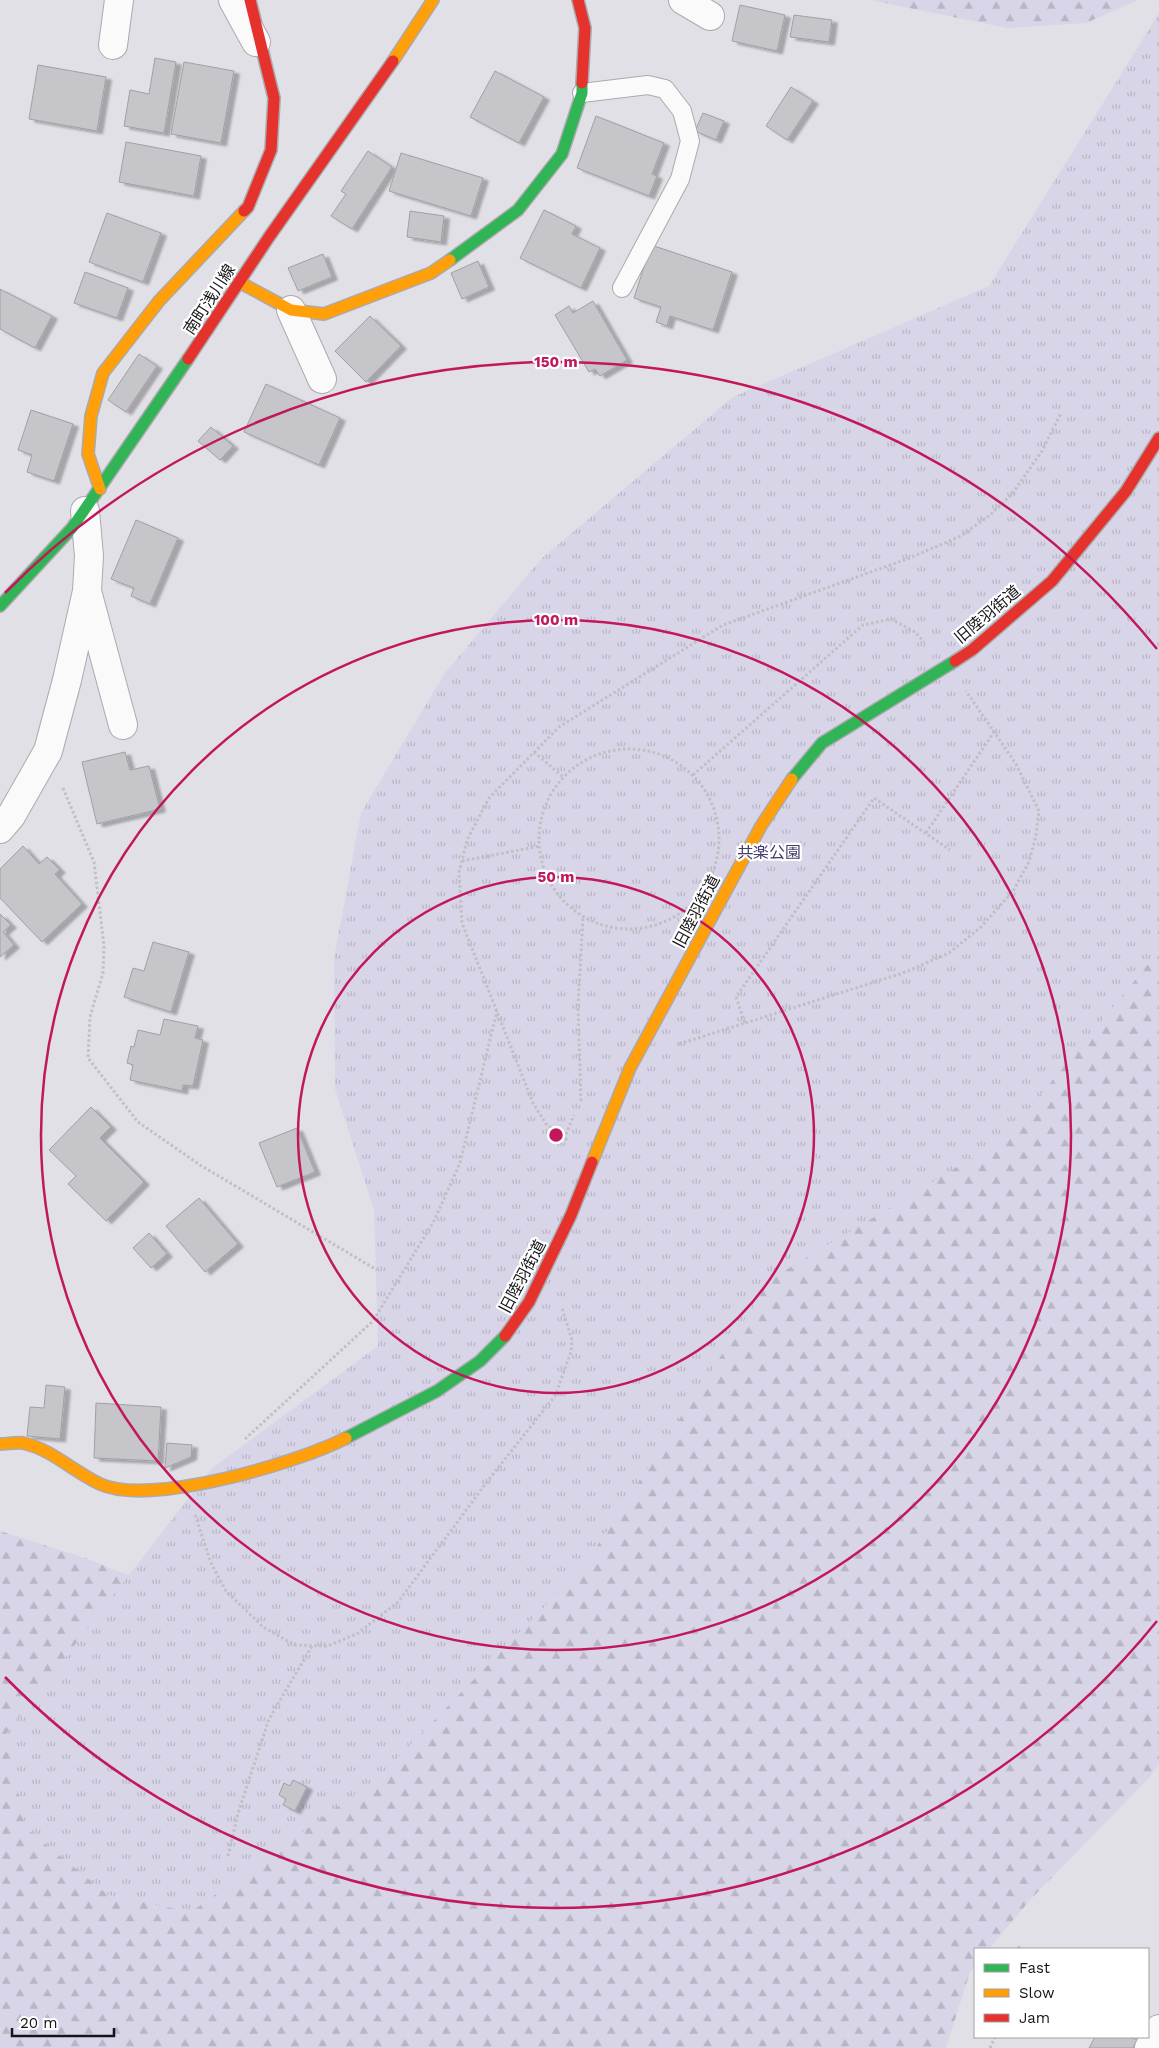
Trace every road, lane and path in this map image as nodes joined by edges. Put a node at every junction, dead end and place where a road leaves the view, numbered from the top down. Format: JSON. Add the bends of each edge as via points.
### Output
{"nodes":[{"id":1,"x":120,"y":0,"type":"edge"},
{"id":2,"x":233,"y":0,"type":"edge"},
{"id":3,"x":250,"y":0,"type":"edge"},
{"id":4,"x":433,"y":0,"type":"edge"},
{"id":5,"x":578,"y":0,"type":"edge"},
{"id":6,"x":684,"y":0,"type":"edge"},
{"id":7,"x":710,"y":16,"type":"dead end"},
{"id":8,"x":113,"y":45,"type":"dead end"},
{"id":9,"x":263,"y":54,"type":"junction"},
{"id":10,"x":582,"y":93,"type":"junction"},
{"id":11,"x":239,"y":282,"type":"junction"},
{"id":12,"x":622,"y":288,"type":"dead end"},
{"id":13,"x":291,"y":310,"type":"junction"},
{"id":14,"x":322,"y":379,"type":"dead end"},
{"id":15,"x":1061,"y":413,"type":"dead end"},
{"id":16,"x":1159,"y":438,"type":"edge"},
{"id":17,"x":92,"y":500,"type":"junction"},
{"id":18,"x":86,"y":591,"type":"junction"},
{"id":19,"x":0,"y":606,"type":"edge"},
{"id":20,"x":948,"y":666,"type":"junction"},
{"id":21,"x":123,"y":725,"type":"dead end"},
{"id":22,"x":994,"y":732,"type":"junction"},
{"id":23,"x":48,"y":751,"type":"junction"},
{"id":24,"x":534,"y":752,"type":"junction"},
{"id":25,"x":693,"y":775,"type":"junction"},
{"id":26,"x":563,"y":777,"type":"junction"},
{"id":27,"x":0,"y":829,"type":"edge"},
{"id":28,"x":926,"y":833,"type":"junction"},
{"id":29,"x":540,"y":846,"type":"junction"},
{"id":30,"x":950,"y":850,"type":"dead end"},
{"id":31,"x":462,"y":861,"type":"junction"},
{"id":32,"x":583,"y":916,"type":"junction"},
{"id":33,"x":497,"y":1010,"type":"junction"},
{"id":34,"x":745,"y":1023,"type":"junction"},
{"id":35,"x":644,"y":1042,"type":"junction"},
{"id":36,"x":564,"y":1138,"type":"junction"},
{"id":37,"x":596,"y":1150,"type":"junction"},
{"id":38,"x":378,"y":1270,"type":"dead end"},
{"id":39,"x":540,"y":1279,"type":"junction"},
{"id":40,"x":240,"y":1443,"type":"dead end"},
{"id":41,"x":0,"y":1444,"type":"edge"},
{"id":42,"x":186,"y":1486,"type":"junction"},
{"id":43,"x":312,"y":1646,"type":"junction"},
{"id":44,"x":228,"y":1856,"type":"dead end"},
{"id":45,"x":1159,"y":2029,"type":"edge"},
{"id":46,"x":1149,"y":2048,"type":"edge"}],
"edges":[{"from":1,"to":8,"type":"street"},
{"from":2,"to":9,"type":"street"},
{"from":3,"to":9,"type":"street"},
{"from":4,"to":11,"type":"street","name":"南町浅川線"},
{"from":5,"to":10,"type":"street","via":[[585,28]]},
{"from":6,"to":7,"type":"street"},
{"from":9,"to":17,"type":"street","via":[[274,98],[271,150],[248,207],[159,301],[103,373],[91,416],[88,454]]},
{"from":10,"to":12,"type":"lane","via":[[648,85],[664,89],[682,111],[690,141],[680,179]]},
{"from":10,"to":13,"type":"street","via":[[562,154],[518,210],[431,273],[324,314]]},
{"from":11,"to":13,"type":"street"},
{"from":11,"to":17,"type":"street","name":"南町浅川線"},
{"from":13,"to":14,"type":"street"},
{"from":15,"to":24,"type":"path","via":[[1042,451],[1012,494],[961,536],[907,559],[723,625],[560,726]]},
{"from":16,"to":20,"type":"street","name":"旧陸羽街道","via":[[1126,491],[1052,581],[972,650]]},
{"from":17,"to":18,"type":"street"},
{"from":17,"to":19,"type":"street","name":"南町浅川線","via":[[72,528]]},
{"from":18,"to":21,"type":"street"},
{"from":18,"to":23,"type":"street"},
{"from":20,"to":22,"type":"path"},
{"from":20,"to":25,"type":"path","via":[[915,632],[891,619],[863,625]]},
{"from":20,"to":35,"type":"street","name":"旧陸羽街道","via":[[822,743],[788,784],[761,826]]},
{"from":22,"to":28,"type":"path"},
{"from":22,"to":34,"type":"path","via":[[1016,764],[1039,811],[1029,862],[1013,891],[981,927],[949,953],[903,973]]},
{"from":23,"to":27,"type":"street"},
{"from":23,"to":38,"type":"path","via":[[94,862],[104,946],[103,973],[90,1017],[88,1058],[138,1122],[200,1164]]},
{"from":24,"to":26,"type":"path"},
{"from":24,"to":31,"type":"path","via":[[489,798],[467,840]]},
{"from":25,"to":26,"type":"path","via":[[672,760],[648,751],[623,749],[598,754],[575,766]]},
{"from":25,"to":32,"type":"path","via":[[711,804],[717,821],[719,846],[714,872],[701,894],[682,912],[659,924],[633,929],[608,927]]},
{"from":26,"to":29,"type":"path","via":[[545,806],[539,830]]},
{"from":28,"to":30,"type":"path"},
{"from":28,"to":34,"type":"path","via":[[874,798],[736,997]]},
{"from":29,"to":31,"type":"path"},
{"from":29,"to":32,"type":"path","via":[[540,856],[549,880],[563,901]]},
{"from":31,"to":33,"type":"path","via":[[459,872],[462,923]]},
{"from":32,"to":36,"type":"path","via":[[578,1006],[581,1100]]},
{"from":33,"to":36,"type":"path","via":[[533,1103],[546,1124]]},
{"from":33,"to":40,"type":"path","via":[[460,1163],[424,1238],[372,1321]]},
{"from":34,"to":35,"type":"path","via":[[673,1046]]},
{"from":35,"to":37,"type":"street","name":"旧陸羽街道"},
{"from":36,"to":37,"type":"path"},
{"from":37,"to":39,"type":"street","name":"旧陸羽街道","via":[[571,1215]]},
{"from":39,"to":42,"type":"street","name":"旧陸羽街道","via":[[529,1302],[504,1337],[480,1360],[437,1391],[300,1458]]},
{"from":39,"to":43,"type":"path","via":[[559,1299],[572,1340],[571,1352],[555,1396],[398,1602],[358,1633],[328,1646]]},
{"from":41,"to":42,"type":"street","name":"旧陸羽街道","via":[[22,1443],[43,1451],[101,1485],[127,1489]]},
{"from":42,"to":43,"type":"path","via":[[211,1563],[226,1592],[263,1627],[295,1645]]},
{"from":43,"to":44,"type":"path","via":[[270,1720],[238,1813]]},
{"from":45,"to":46,"type":"street"}]}
